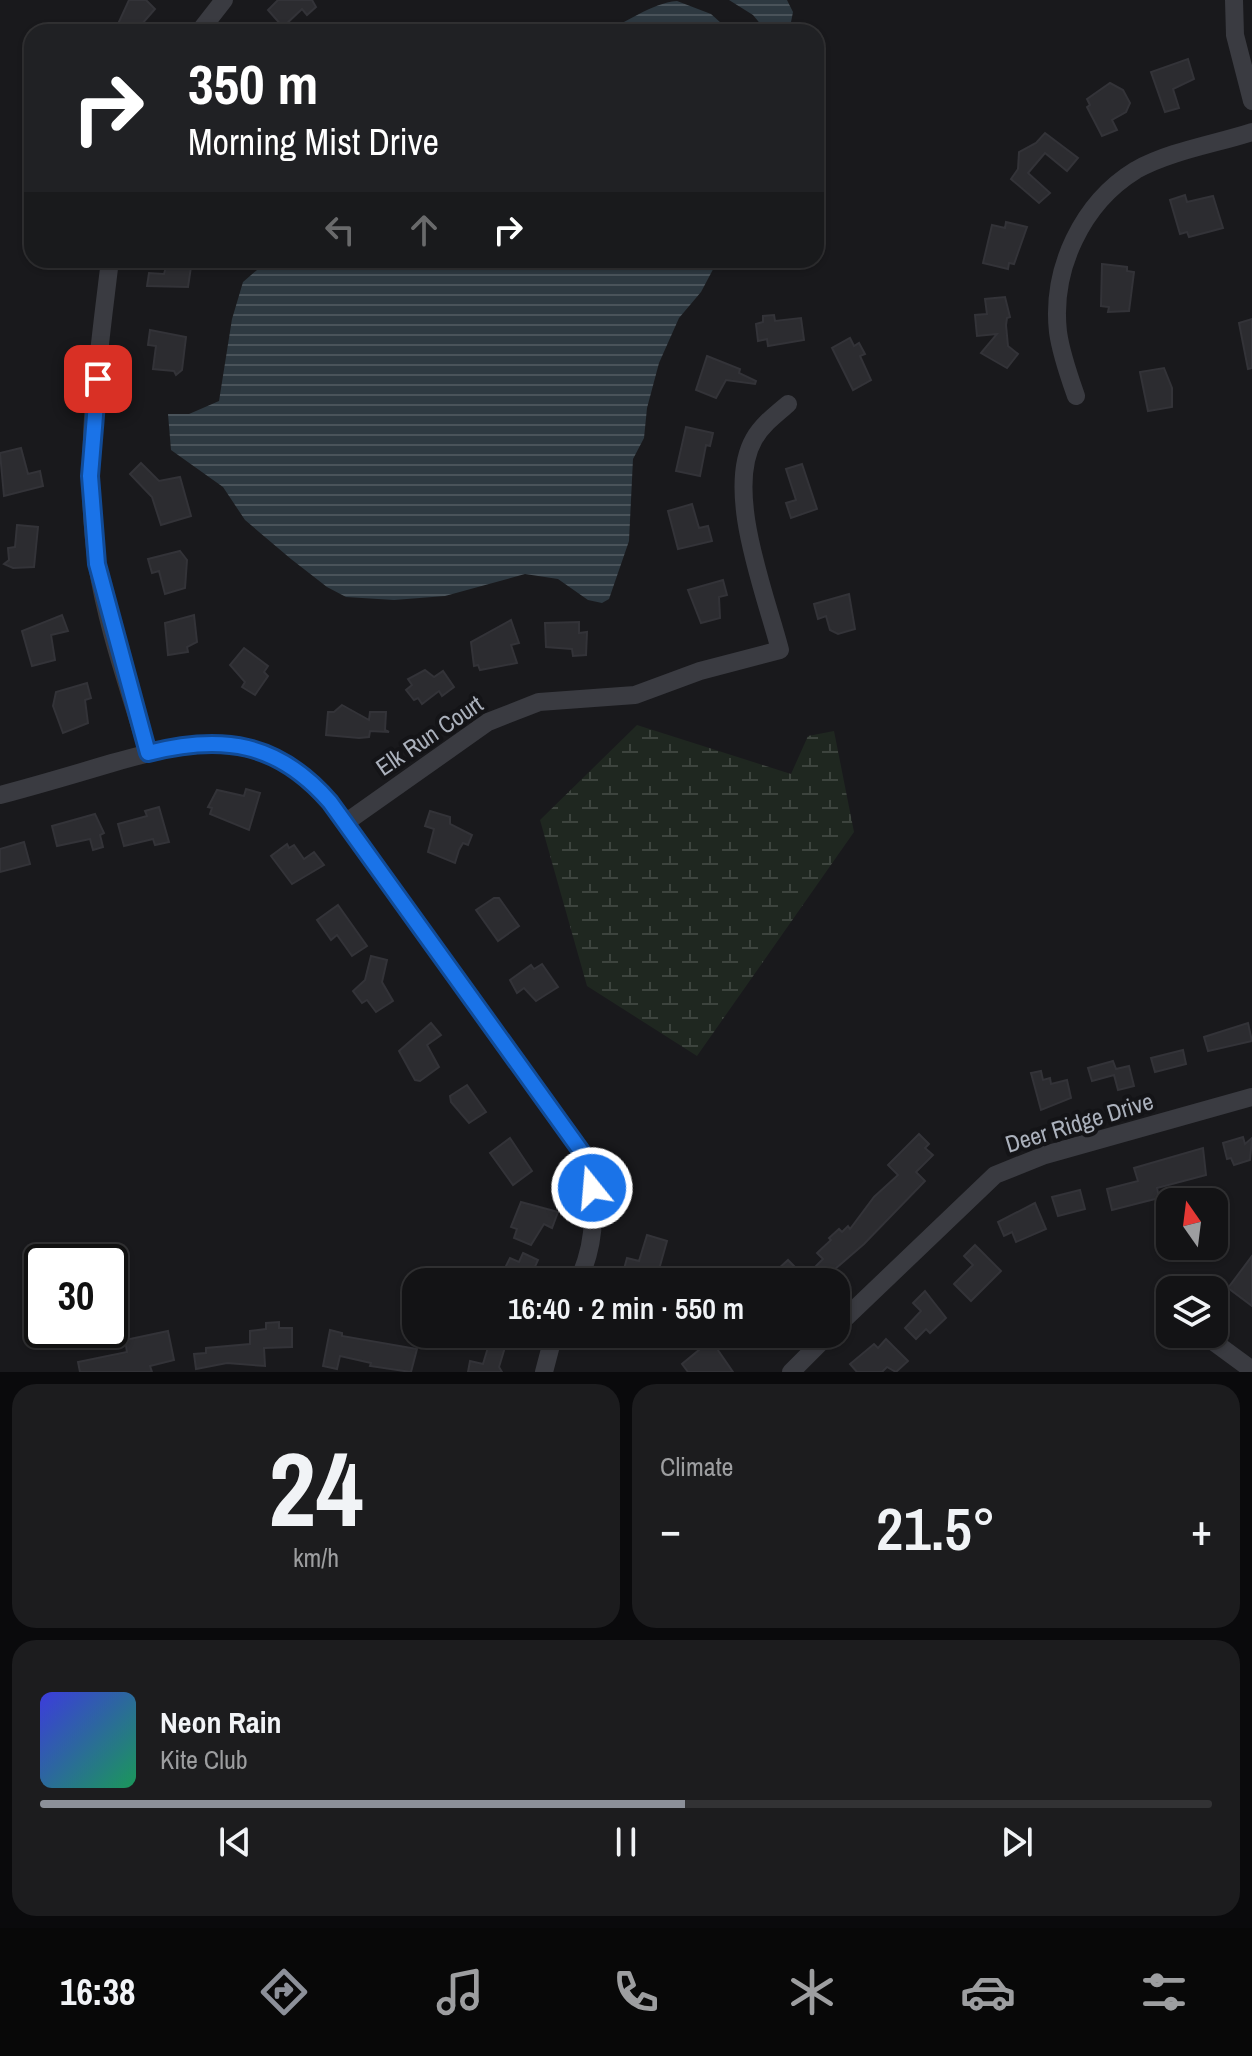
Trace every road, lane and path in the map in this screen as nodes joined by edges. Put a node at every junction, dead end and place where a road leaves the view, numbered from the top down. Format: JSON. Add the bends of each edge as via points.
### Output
{"nodes":[{"id":1,"x":224,"y":0,"type":"edge"},
{"id":2,"x":1234,"y":0,"type":"edge"},
{"id":3,"x":205,"y":24,"type":"edge"},
{"id":4,"x":1252,"y":101,"type":"edge"},
{"id":5,"x":1252,"y":132,"type":"edge"},
{"id":6,"x":109,"y":268,"type":"edge"},
{"id":7,"x":1076,"y":396,"type":"dead end"},
{"id":8,"x":788,"y":404,"type":"dead end"},
{"id":9,"x":148,"y":753,"type":"junction"},
{"id":10,"x":0,"y":795,"type":"edge"},
{"id":11,"x":345,"y":823,"type":"junction"},
{"id":12,"x":1252,"y":1097,"type":"edge"},
{"id":13,"x":583,"y":1268,"type":"edge"},
{"id":14,"x":850,"y":1314,"type":"edge"},
{"id":15,"x":550,"y":1348,"type":"edge"},
{"id":16,"x":815,"y":1348,"type":"edge"},
{"id":17,"x":1222,"y":1348,"type":"edge"},
{"id":18,"x":1252,"y":1370,"type":"edge"},
{"id":19,"x":544,"y":1372,"type":"edge"},
{"id":20,"x":791,"y":1372,"type":"edge"}],
"edges":[{"from":1,"to":3,"type":"street"},
{"from":2,"to":4,"type":"street","via":[[1235,35]]},
{"from":5,"to":7,"type":"street","via":[[1137,170],[1096,204],[1077,231],[1057,306],[1061,346]]},
{"from":6,"to":9,"type":"street","via":[[91,439],[92,512],[105,602]]},
{"from":8,"to":11,"type":"street","name":"Elk Run Court","via":[[752,441],[744,466],[747,522],[780,650],[635,695],[513,709]]},
{"from":9,"to":10,"type":"street"},
{"from":9,"to":11,"type":"street","via":[[215,742],[239,744],[307,776]]},
{"from":11,"to":13,"type":"street","via":[[581,1151],[594,1216]]},
{"from":12,"to":14,"type":"street","name":"Deer Ridge Drive","via":[[1045,1155],[995,1175]]},
{"from":15,"to":19,"type":"street"},
{"from":16,"to":20,"type":"street"},
{"from":17,"to":18,"type":"street"}]}
